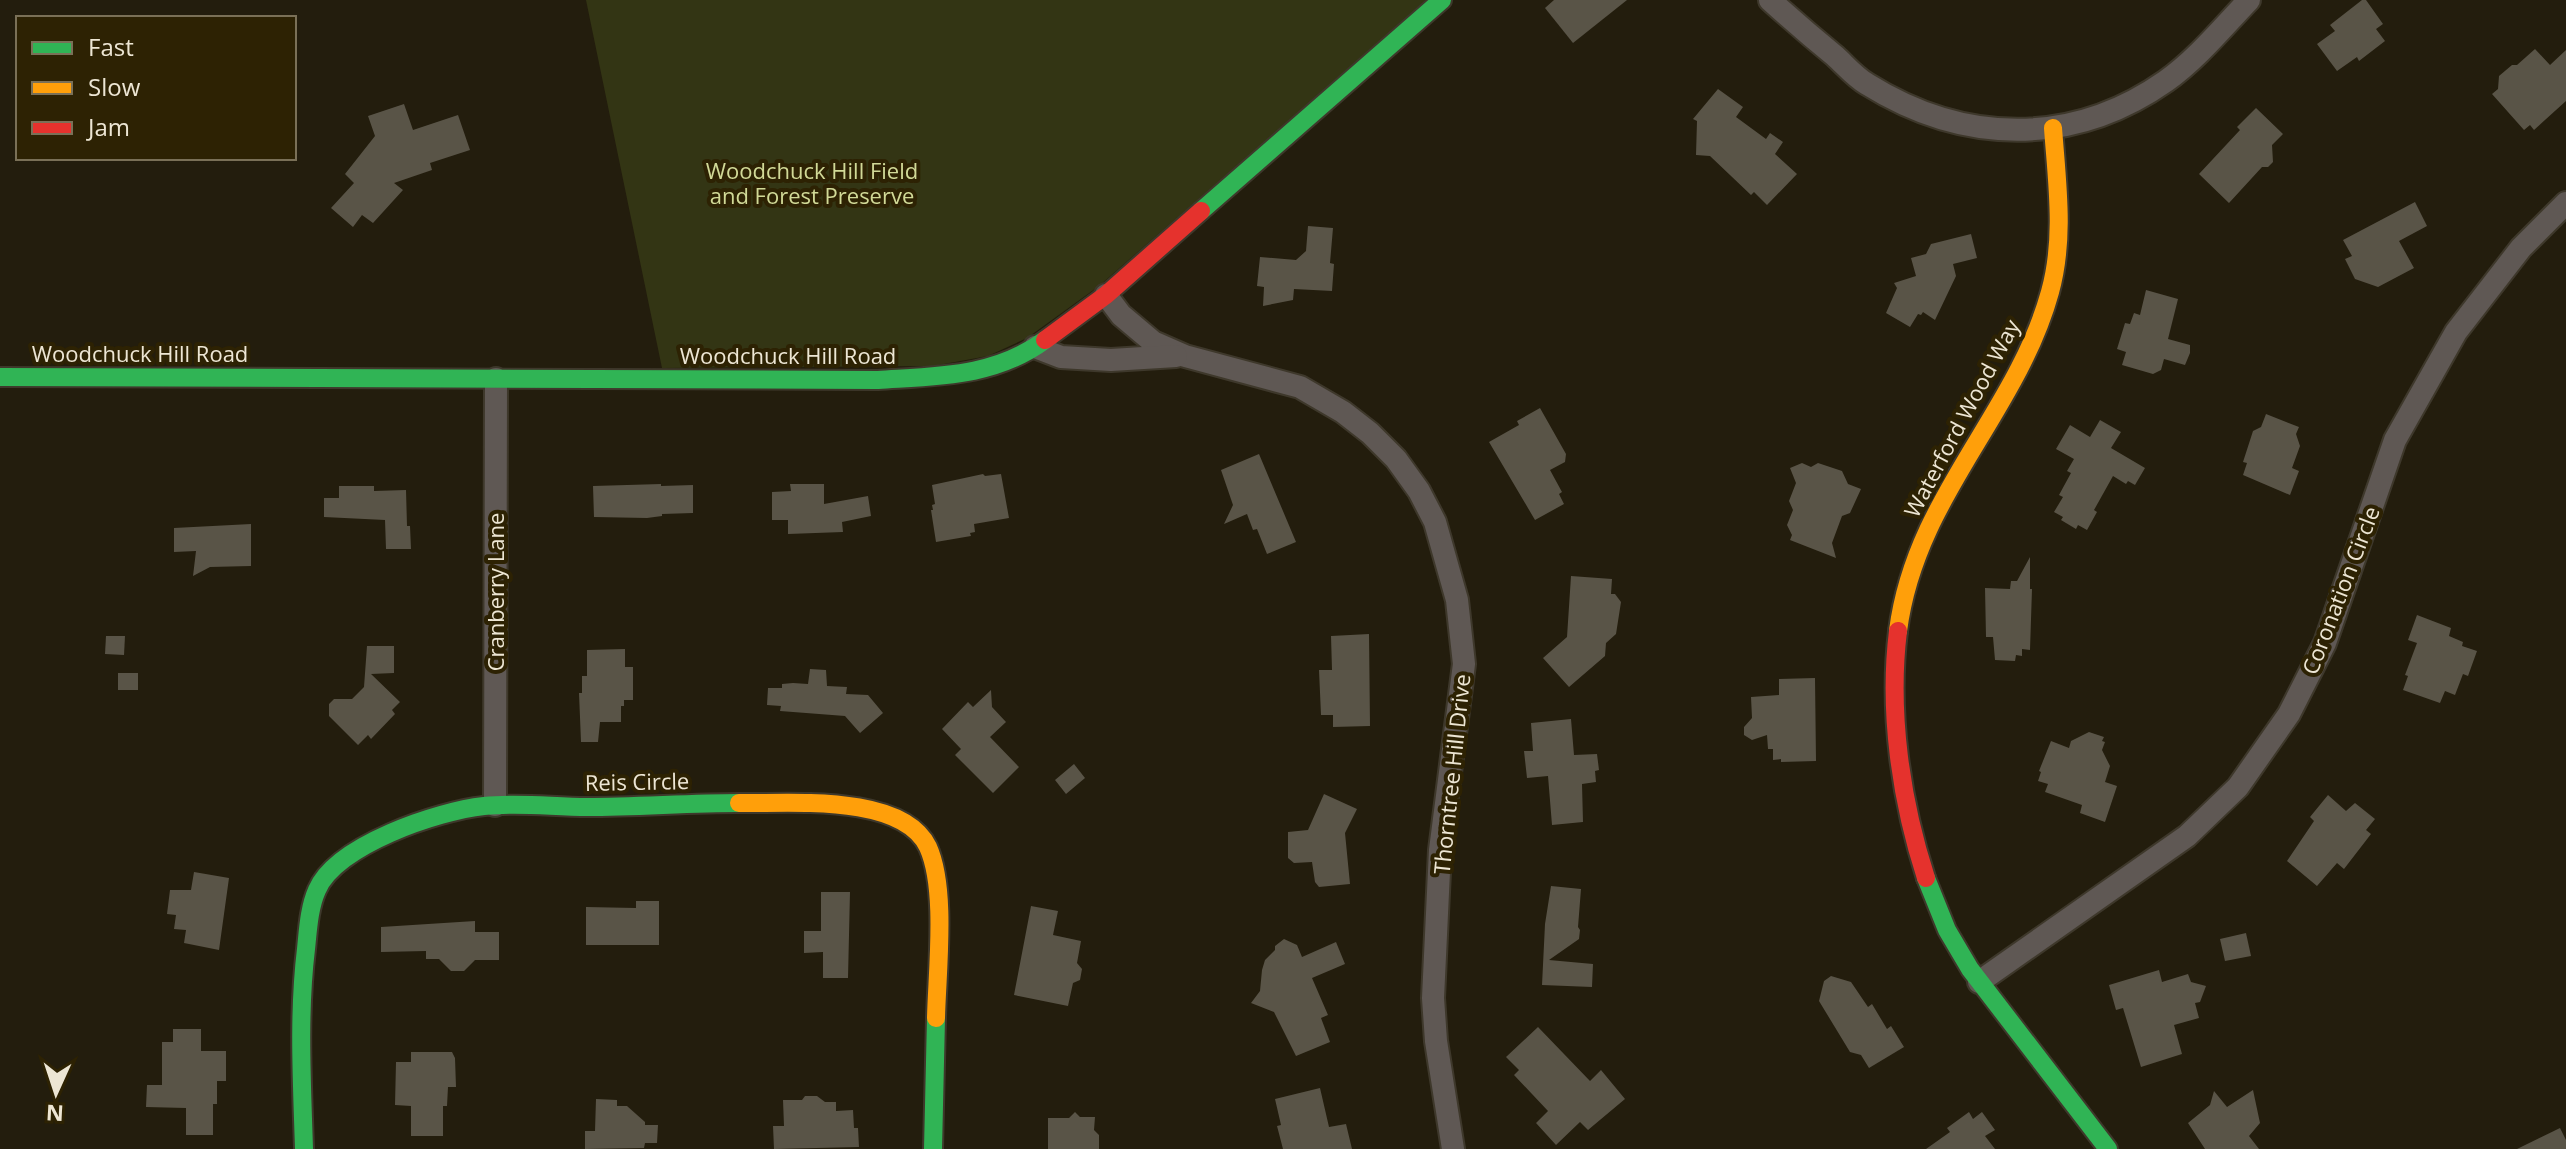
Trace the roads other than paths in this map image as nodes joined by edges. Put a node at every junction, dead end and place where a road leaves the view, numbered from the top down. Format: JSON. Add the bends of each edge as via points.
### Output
{"nodes":[{"id":1,"x":1442,"y":0,"type":"edge"},
{"id":2,"x":1770,"y":0,"type":"edge"},
{"id":3,"x":2249,"y":0,"type":"edge"},
{"id":4,"x":2053,"y":128,"type":"junction"},
{"id":5,"x":2566,"y":203,"type":"edge"},
{"id":6,"x":1106,"y":295,"type":"junction"},
{"id":7,"x":1035,"y":347,"type":"junction"},
{"id":8,"x":1185,"y":356,"type":"junction"},
{"id":9,"x":0,"y":377,"type":"edge"},
{"id":10,"x":496,"y":379,"type":"junction"},
{"id":11,"x":495,"y":805,"type":"junction"},
{"id":12,"x":1979,"y":982,"type":"junction"},
{"id":13,"x":304,"y":1149,"type":"edge"},
{"id":14,"x":933,"y":1149,"type":"edge"},
{"id":15,"x":1453,"y":1149,"type":"edge"},
{"id":16,"x":2108,"y":1149,"type":"edge"}],
"edges":[{"from":1,"to":6,"type":"street","name":"Woodchuck Hill Road"},
{"from":2,"to":4,"type":"street","via":[[1865,82],[1911,108],[1959,124],[2012,131]]},
{"from":3,"to":4,"type":"street","via":[[2168,80],[2130,104],[2086,122]]},
{"from":4,"to":12,"type":"street","name":"Waterford Wood Way","via":[[2057,259],[2048,303],[1926,533],[1901,602],[1896,635],[1897,716],[1906,796],[1924,877],[1948,932]]},
{"from":5,"to":12,"type":"street","name":"Coronation Circle","via":[[2521,248],[2456,332],[2395,440],[2325,643],[2289,714],[2238,787],[2187,836]]},
{"from":6,"to":7,"type":"street","name":"Woodchuck Hill Road"},
{"from":6,"to":8,"type":"street","name":"Thorntree Hill Drive","via":[[1137,331]]},
{"from":7,"to":8,"type":"street","name":"Thorntree Hill Drive","via":[[1061,357],[1107,360]]},
{"from":7,"to":10,"type":"street","name":"Woodchuck Hill Road","via":[[991,368],[891,379]]},
{"from":8,"to":15,"type":"street","name":"Thorntree Hill Drive","via":[[1300,387],[1343,412],[1396,459],[1435,522],[1457,600],[1464,664],[1440,850],[1433,998]]},
{"from":9,"to":10,"type":"street","name":"Woodchuck Hill Road"},
{"from":10,"to":11,"type":"street","name":"Cranberry Lane"},
{"from":11,"to":13,"type":"street","name":"Reis Circle","via":[[469,808],[389,835],[325,872],[314,891],[305,941]]},
{"from":11,"to":14,"type":"street","name":"Reis Circle","via":[[845,805],[907,824],[926,843],[936,869]]},
{"from":12,"to":16,"type":"street","name":"Waterford Wood Way"}]}
